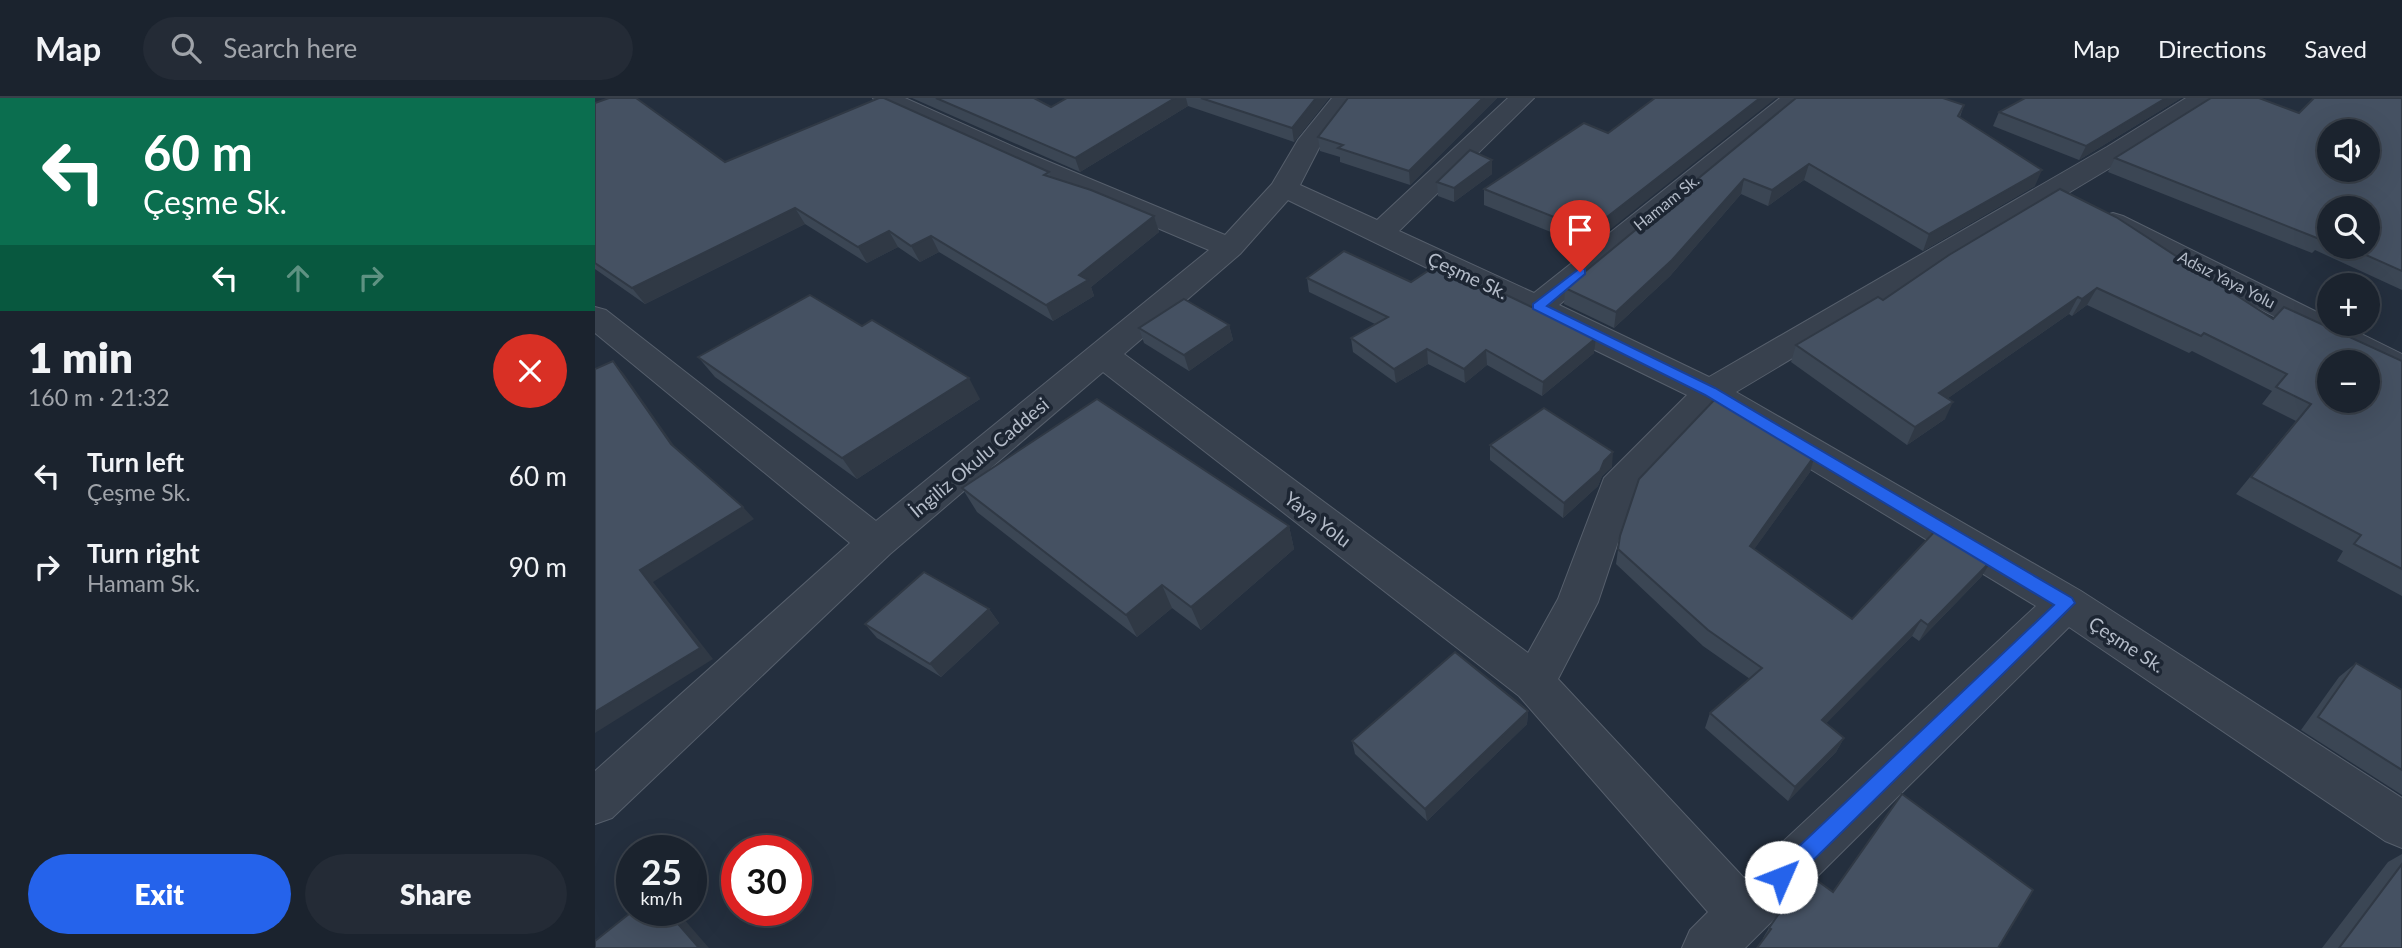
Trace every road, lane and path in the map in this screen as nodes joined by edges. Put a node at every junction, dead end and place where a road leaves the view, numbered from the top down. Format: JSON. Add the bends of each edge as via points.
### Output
{"nodes":[{"id":1,"x":885,"y":98,"type":"edge"},
{"id":2,"x":1345,"y":98,"type":"edge"},
{"id":3,"x":1522,"y":98,"type":"edge"},
{"id":4,"x":1795,"y":98,"type":"edge"},
{"id":5,"x":2203,"y":98,"type":"edge"},
{"id":6,"x":1284,"y":188,"type":"junction"},
{"id":7,"x":2052,"y":191,"type":"junction"},
{"id":8,"x":1380,"y":233,"type":"junction"},
{"id":9,"x":1230,"y":248,"type":"junction"},
{"id":10,"x":1538,"y":307,"type":"junction"},
{"id":11,"x":595,"y":317,"type":"edge"},
{"id":12,"x":1102,"y":354,"type":"junction"},
{"id":13,"x":2402,"y":368,"type":"edge"},
{"id":14,"x":1710,"y":391,"type":"junction"},
{"id":15,"x":876,"y":542,"type":"junction"},
{"id":16,"x":2066,"y":603,"type":"junction"},
{"id":17,"x":1534,"y":683,"type":"junction"},
{"id":18,"x":595,"y":802,"type":"edge"},
{"id":19,"x":2402,"y":825,"type":"edge"},
{"id":20,"x":1743,"y":914,"type":"junction"},
{"id":21,"x":1708,"y":948,"type":"edge"}],
"edges":[{"from":1,"to":9,"type":"street"},
{"from":2,"to":6,"type":"street","name":"İngiliz Okulu Caddesi","via":[[1307,146]]},
{"from":3,"to":8,"type":"street"},
{"from":4,"to":10,"type":"street","name":"Hamam Sk."},
{"from":5,"to":7,"type":"street"},
{"from":6,"to":8,"type":"street","name":"Çeşme Sk."},
{"from":6,"to":9,"type":"street","name":"İngiliz Okulu Caddesi"},
{"from":7,"to":13,"type":"street","name":"Adsız Yaya Yolu"},
{"from":7,"to":14,"type":"street"},
{"from":8,"to":10,"type":"street","name":"Çeşme Sk."},
{"from":9,"to":12,"type":"street","name":"İngiliz Okulu Caddesi"},
{"from":10,"to":14,"type":"street","name":"Çeşme Sk."},
{"from":11,"to":15,"type":"street"},
{"from":12,"to":15,"type":"street","name":"İngiliz Okulu Caddesi"},
{"from":12,"to":17,"type":"street","name":"Yaya Yolu"},
{"from":14,"to":16,"type":"street","name":"Çeşme Sk."},
{"from":14,"to":17,"type":"street","via":[[1617,488],[1577,602]]},
{"from":15,"to":18,"type":"street","name":"İngiliz Okulu Caddesi"},
{"from":16,"to":19,"type":"street","name":"Çeşme Sk."},
{"from":16,"to":20,"type":"street"},
{"from":17,"to":20,"type":"street","name":"Yaya Yolu"},
{"from":20,"to":21,"type":"street"}]}
